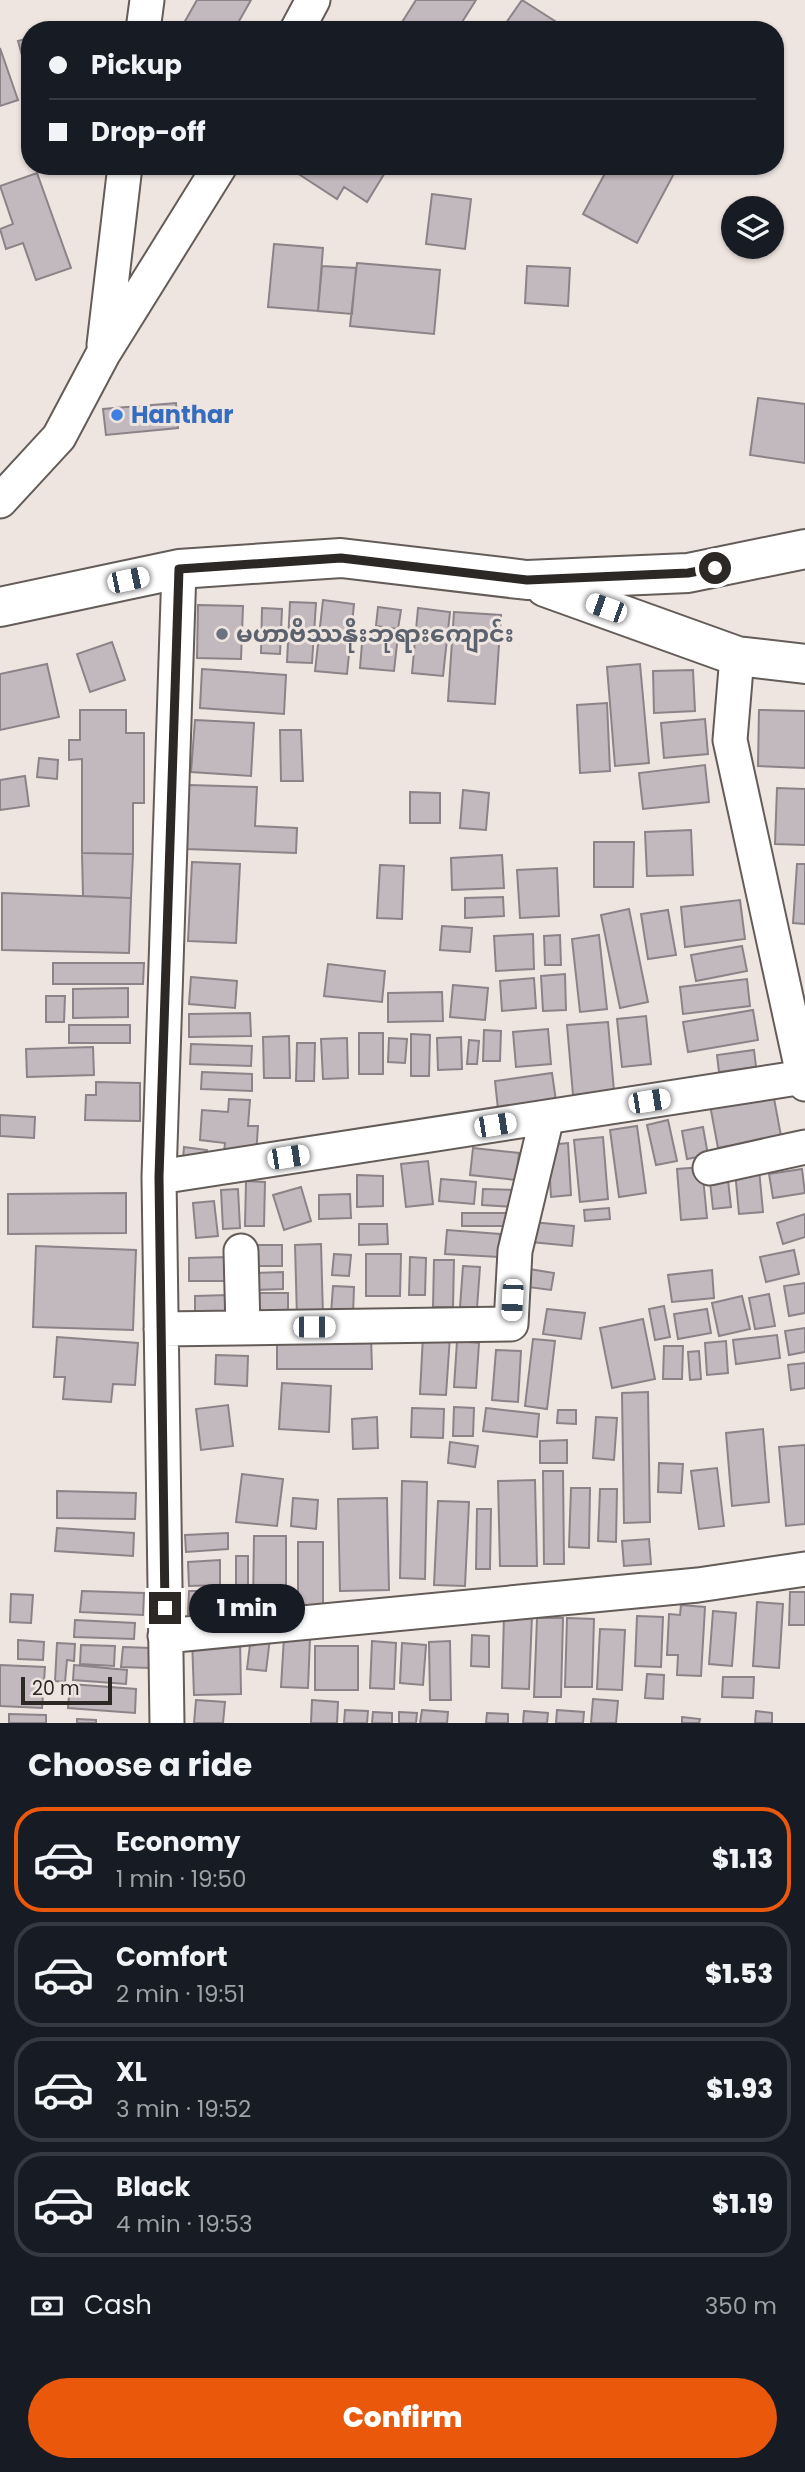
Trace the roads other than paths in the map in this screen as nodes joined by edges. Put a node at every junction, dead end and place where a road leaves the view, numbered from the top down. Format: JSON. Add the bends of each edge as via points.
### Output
{"nodes":[{"id":1,"x":147,"y":0,"type":"edge"},
{"id":2,"x":313,"y":0,"type":"edge"},
{"id":3,"x":144,"y":21,"type":"edge"},
{"id":4,"x":302,"y":21,"type":"edge"},
{"id":5,"x":124,"y":175,"type":"edge"},
{"id":6,"x":214,"y":175,"type":"edge"},
{"id":7,"x":103,"y":354,"type":"junction"},
{"id":8,"x":0,"y":501,"type":"edge"},
{"id":9,"x":805,"y":550,"type":"edge"},
{"id":10,"x":179,"y":569,"type":"junction"},
{"id":11,"x":527,"y":580,"type":"junction"},
{"id":12,"x":0,"y":607,"type":"edge"},
{"id":13,"x":737,"y":656,"type":"junction"},
{"id":14,"x":805,"y":664,"type":"edge"},
{"id":15,"x":798,"y":1012,"type":"edge"},
{"id":16,"x":804,"y":1081,"type":"edge"},
{"id":17,"x":547,"y":1117,"type":"junction"},
{"id":18,"x":805,"y":1147,"type":"edge"},
{"id":19,"x":710,"y":1168,"type":"dead end"},
{"id":20,"x":159,"y":1177,"type":"junction"},
{"id":21,"x":241,"y":1251,"type":"dead end"},
{"id":22,"x":243,"y":1328,"type":"junction"},
{"id":23,"x":161,"y":1329,"type":"junction"},
{"id":24,"x":805,"y":1569,"type":"edge"},
{"id":25,"x":165,"y":1636,"type":"junction"},
{"id":26,"x":167,"y":1723,"type":"edge"}],
"edges":[{"from":1,"to":3,"type":"street"},
{"from":2,"to":4,"type":"street"},
{"from":5,"to":7,"type":"street"},
{"from":6,"to":7,"type":"street"},
{"from":7,"to":8,"type":"street","via":[[59,437]]},
{"from":9,"to":11,"type":"main road","via":[[688,573]]},
{"from":10,"to":11,"type":"main road","via":[[341,558]]},
{"from":10,"to":12,"type":"main road"},
{"from":10,"to":20,"type":"street"},
{"from":11,"to":13,"type":"main road"},
{"from":13,"to":14,"type":"main road"},
{"from":13,"to":15,"type":"street","via":[[730,740]]},
{"from":15,"to":16,"type":"street"},
{"from":16,"to":17,"type":"street"},
{"from":17,"to":20,"type":"street"},
{"from":17,"to":22,"type":"street","via":[[515,1251],[511,1324]]},
{"from":18,"to":19,"type":"street"},
{"from":20,"to":23,"type":"street"},
{"from":21,"to":22,"type":"street"},
{"from":22,"to":23,"type":"street"},
{"from":23,"to":25,"type":"street"},
{"from":24,"to":25,"type":"street","via":[[698,1585]]},
{"from":25,"to":26,"type":"street"}]}
